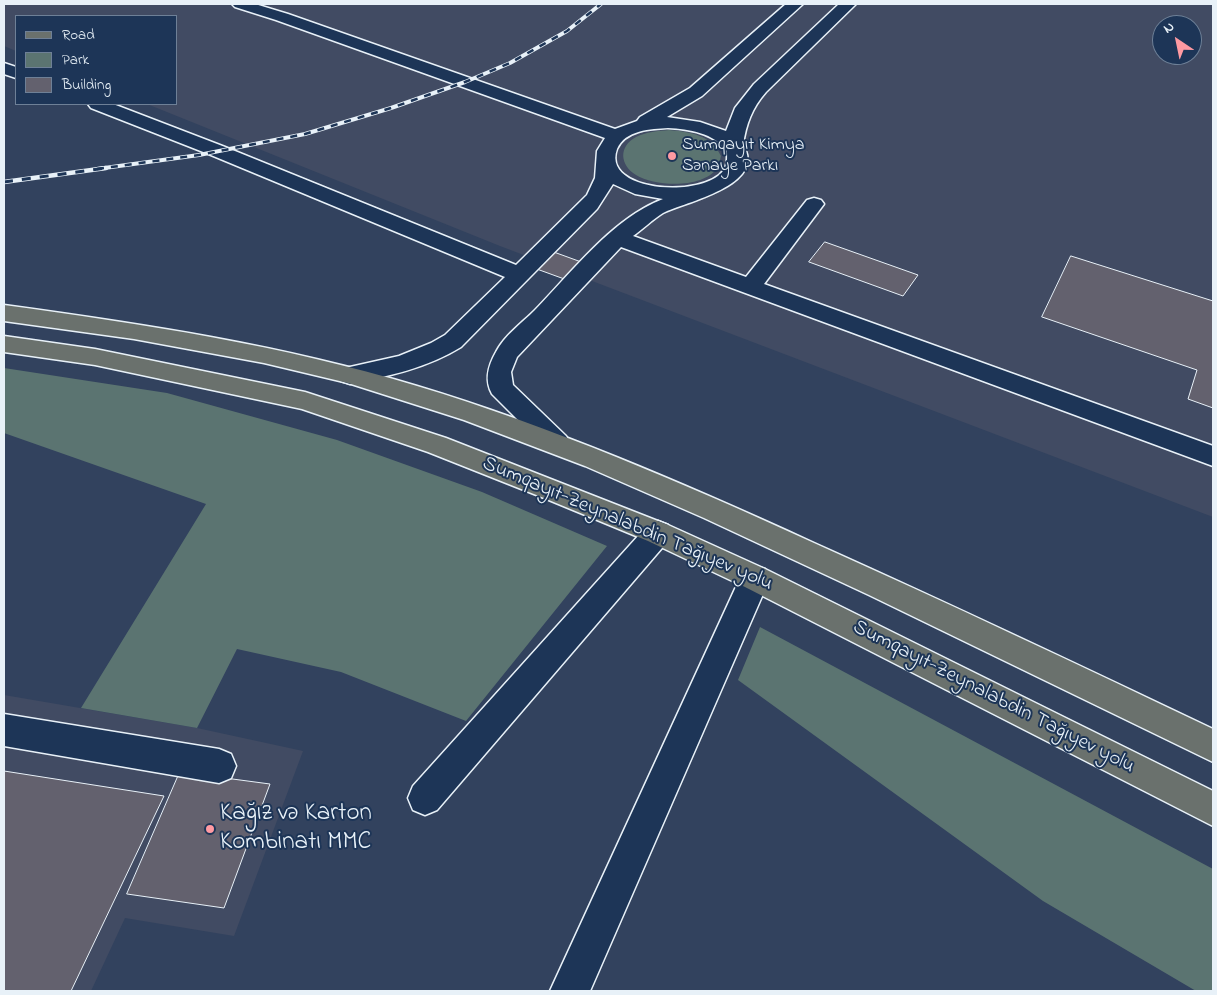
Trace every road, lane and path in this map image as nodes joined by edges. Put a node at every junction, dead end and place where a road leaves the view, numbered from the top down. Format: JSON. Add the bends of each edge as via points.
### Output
{"nodes":[{"id":1,"x":240,"y":4,"type":"edge"},
{"id":2,"x":795,"y":4,"type":"edge"},
{"id":3,"x":848,"y":4,"type":"edge"},
{"id":4,"x":297,"y":8,"type":"dead end"},
{"id":5,"x":282,"y":17,"type":"junction"},
{"id":6,"x":100,"y":105,"type":"edge"},
{"id":7,"x":624,"y":132,"type":"junction"},
{"id":8,"x":732,"y":146,"type":"junction"},
{"id":9,"x":605,"y":158,"type":"junction"},
{"id":10,"x":706,"y":190,"type":"junction"},
{"id":11,"x":814,"y":204,"type":"dead end"},
{"id":12,"x":617,"y":238,"type":"junction"},
{"id":13,"x":520,"y":275,"type":"junction"},
{"id":14,"x":751,"y":286,"type":"junction"},
{"id":15,"x":4,"y":313,"type":"edge"},
{"id":16,"x":4,"y":344,"type":"edge"},
{"id":17,"x":350,"y":375,"type":"junction"},
{"id":18,"x":557,"y":443,"type":"junction"},
{"id":19,"x":1213,"y":456,"type":"edge"},
{"id":20,"x":658,"y":533,"type":"junction"},
{"id":21,"x":755,"y":578,"type":"junction"},
{"id":22,"x":4,"y":730,"type":"edge"},
{"id":23,"x":1213,"y":746,"type":"edge"},
{"id":24,"x":218,"y":766,"type":"dead end"},
{"id":25,"x":425,"y":798,"type":"dead end"},
{"id":26,"x":1213,"y":809,"type":"edge"},
{"id":27,"x":570,"y":991,"type":"edge"}],
"edges":[{"from":1,"to":5,"type":"lane"},
{"from":2,"to":7,"type":"lane","via":[[696,92]]},
{"from":3,"to":8,"type":"lane","via":[[746,103],[737,120]]},
{"from":4,"to":5,"type":"lane"},
{"from":5,"to":7,"type":"lane"},
{"from":6,"to":13,"type":"lane"},
{"from":7,"to":8,"type":"lane","via":[[658,122],[688,123],[722,136]]},
{"from":7,"to":9,"type":"lane","via":[[608,146]]},
{"from":8,"to":10,"type":"lane","via":[[737,158],[734,170],[724,182]]},
{"from":9,"to":10,"type":"lane","via":[[609,169],[637,188],[676,194]]},
{"from":9,"to":13,"type":"lane","via":[[606,178],[602,190]]},
{"from":10,"to":12,"type":"lane","via":[[656,209]]},
{"from":11,"to":14,"type":"lane"},
{"from":12,"to":14,"type":"lane"},
{"from":12,"to":18,"type":"lane","via":[[507,353],[499,372],[501,388]]},
{"from":13,"to":17,"type":"lane","via":[[452,341],[432,355],[402,365]]},
{"from":14,"to":19,"type":"lane"},
{"from":15,"to":17,"type":"main road","name":"Sumqayıt-Zeynalabdin Tağıyev yolu","via":[[117,328],[254,353]]},
{"from":16,"to":20,"type":"main road","name":"Sumqayıt-Zeynalabdin Tağıyev yolu","via":[[95,357],[305,401],[437,445]]},
{"from":17,"to":18,"type":"main road","name":"Sumqayıt-Zeynalabdin Tağıyev yolu","via":[[465,410]]},
{"from":18,"to":23,"type":"main road","name":"Sumqayıt-Zeynalabdin Tağıyev yolu","via":[[697,501]]},
{"from":20,"to":21,"type":"main road","name":"Sumqayıt-Zeynalabdin Tağıyev yolu"},
{"from":20,"to":25,"type":"lane"},
{"from":21,"to":26,"type":"main road","name":"Sumqayıt-Zeynalabdin Tağıyev yolu"},
{"from":21,"to":27,"type":"lane"},
{"from":22,"to":24,"type":"lane"}]}
